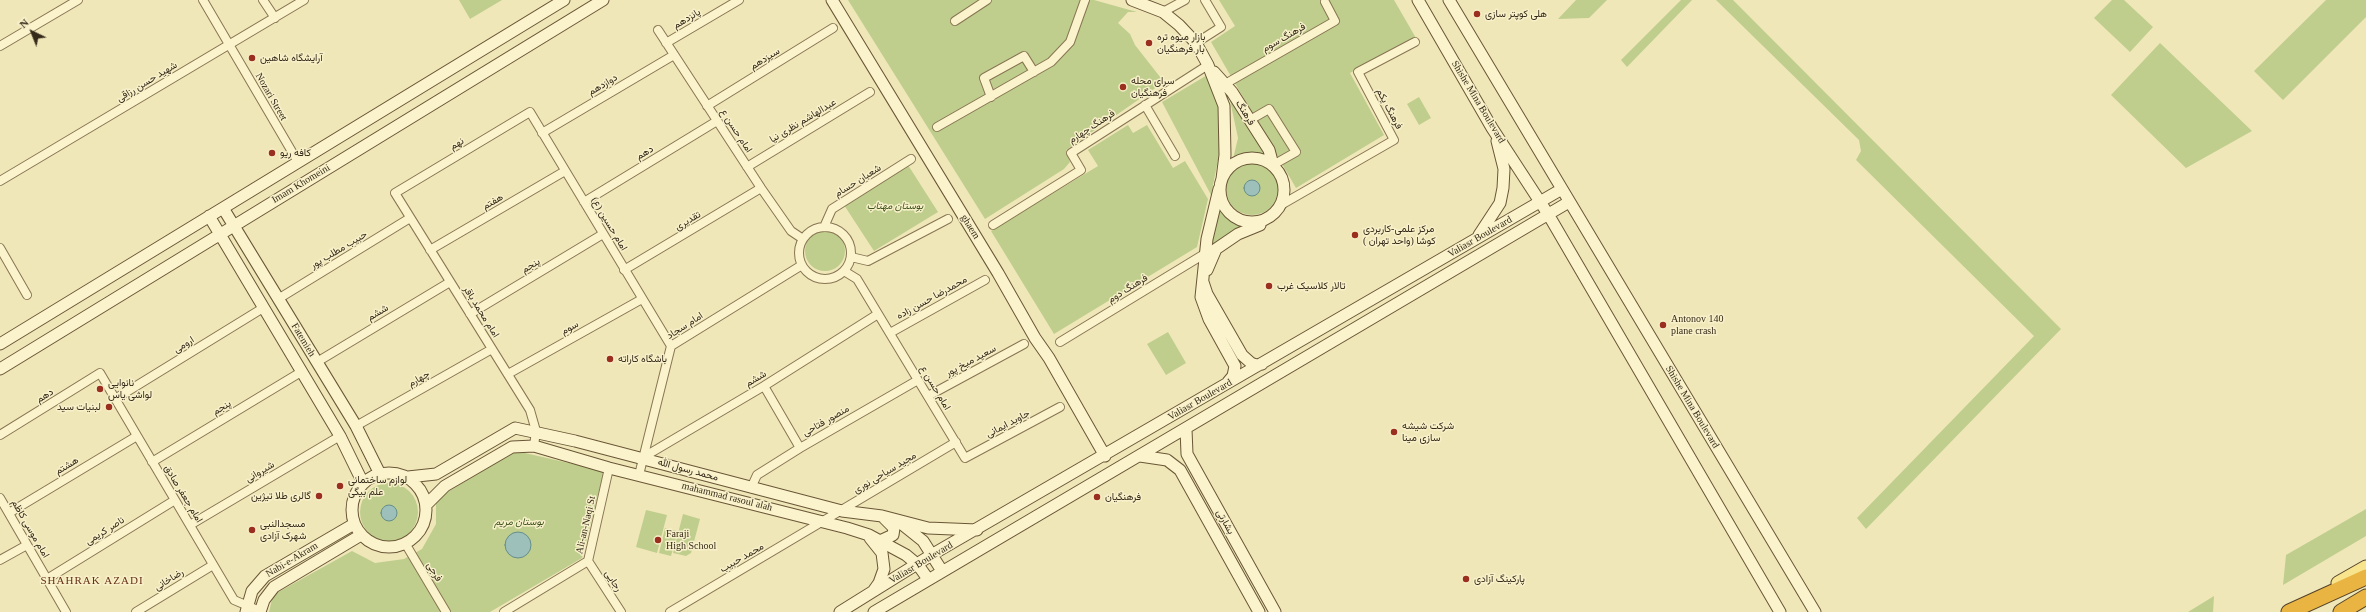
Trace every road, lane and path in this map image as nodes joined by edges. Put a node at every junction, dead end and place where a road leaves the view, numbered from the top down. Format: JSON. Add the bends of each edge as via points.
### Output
{"nodes":[{"id":1,"x":78,"y":0,"type":"edge"},
{"id":2,"x":203,"y":0,"type":"edge"},
{"id":3,"x":263,"y":0,"type":"edge"},
{"id":4,"x":304,"y":0,"type":"edge"},
{"id":5,"x":564,"y":0,"type":"edge"},
{"id":6,"x":603,"y":0,"type":"edge"},
{"id":7,"x":739,"y":0,"type":"edge"},
{"id":8,"x":832,"y":0,"type":"edge"},
{"id":9,"x":987,"y":0,"type":"edge"},
{"id":10,"x":1085,"y":0,"type":"edge"},
{"id":11,"x":1132,"y":0,"type":"edge"},
{"id":12,"x":1185,"y":0,"type":"edge"},
{"id":13,"x":1205,"y":0,"type":"edge"},
{"id":14,"x":1418,"y":0,"type":"edge"},
{"id":15,"x":1449,"y":0,"type":"edge"},
{"id":16,"x":1325,"y":2,"type":"dead end"},
{"id":17,"x":1163,"y":12,"type":"junction"},
{"id":18,"x":275,"y":18,"type":"junction"},
{"id":19,"x":955,"y":21,"type":"dead end"},
{"id":20,"x":833,"y":28,"type":"dead end"},
{"id":21,"x":658,"y":30,"type":"dead end"},
{"id":22,"x":1415,"y":42,"type":"dead end"},
{"id":23,"x":666,"y":43,"type":"junction"},
{"id":24,"x":1196,"y":43,"type":"junction"},
{"id":25,"x":229,"y":44,"type":"junction"},
{"id":26,"x":0,"y":46,"type":"edge"},
{"id":27,"x":674,"y":55,"type":"junction"},
{"id":28,"x":1208,"y":65,"type":"junction"},
{"id":29,"x":1034,"y":72,"type":"junction"},
{"id":30,"x":1225,"y":84,"type":"junction"},
{"id":31,"x":870,"y":92,"type":"dead end"},
{"id":32,"x":991,"y":97,"type":"junction"},
{"id":33,"x":1145,"y":105,"type":"junction"},
{"id":34,"x":707,"y":106,"type":"junction"},
{"id":35,"x":530,"y":112,"type":"joint"},
{"id":36,"x":1250,"y":120,"type":"junction"},
{"id":37,"x":717,"y":121,"type":"junction"},
{"id":38,"x":937,"y":127,"type":"dead end"},
{"id":39,"x":1492,"y":128,"type":"junction"},
{"id":40,"x":542,"y":133,"type":"junction"},
{"id":41,"x":1175,"y":156,"type":"dead end"},
{"id":42,"x":911,"y":159,"type":"dead end"},
{"id":43,"x":298,"y":162,"type":"junction"},
{"id":44,"x":1273,"y":165,"type":"junction"},
{"id":45,"x":747,"y":167,"type":"junction"},
{"id":46,"x":565,"y":171,"type":"junction"},
{"id":47,"x":0,"y":181,"type":"edge"},
{"id":48,"x":1220,"y":184,"type":"junction"},
{"id":49,"x":761,"y":188,"type":"junction"},
{"id":50,"x":1562,"y":189,"type":"junction"},
{"id":51,"x":395,"y":193,"type":"joint"},
{"id":52,"x":584,"y":202,"type":"junction"},
{"id":53,"x":1541,"y":202,"type":"junction"},
{"id":54,"x":1569,"y":202,"type":"junction"},
{"id":55,"x":1281,"y":205,"type":"junction"},
{"id":56,"x":223,"y":208,"type":"junction"},
{"id":57,"x":1548,"y":214,"type":"junction"},
{"id":58,"x":209,"y":216,"type":"junction"},
{"id":59,"x":410,"y":218,"type":"junction"},
{"id":60,"x":948,"y":219,"type":"dead end"},
{"id":61,"x":1268,"y":219,"type":"junction"},
{"id":62,"x":233,"y":225,"type":"junction"},
{"id":63,"x":993,"y":225,"type":"dead end"},
{"id":64,"x":824,"y":227,"type":"junction"},
{"id":65,"x":220,"y":234,"type":"junction"},
{"id":66,"x":603,"y":234,"type":"junction"},
{"id":67,"x":803,"y":239,"type":"junction"},
{"id":68,"x":1476,"y":239,"type":"junction"},
{"id":69,"x":0,"y":248,"type":"edge"},
{"id":70,"x":430,"y":250,"type":"junction"},
{"id":71,"x":1206,"y":253,"type":"junction"},
{"id":72,"x":851,"y":257,"type":"junction"},
{"id":73,"x":802,"y":265,"type":"junction"},
{"id":74,"x":624,"y":270,"type":"junction"},
{"id":75,"x":844,"y":272,"type":"junction"},
{"id":76,"x":1202,"y":279,"type":"junction"},
{"id":77,"x":984,"y":280,"type":"dead end"},
{"id":78,"x":450,"y":282,"type":"junction"},
{"id":79,"x":27,"y":295,"type":"dead end"},
{"id":80,"x":278,"y":299,"type":"junction"},
{"id":81,"x":642,"y":299,"type":"junction"},
{"id":82,"x":263,"y":308,"type":"junction"},
{"id":83,"x":470,"y":314,"type":"junction"},
{"id":84,"x":878,"y":314,"type":"junction"},
{"id":85,"x":890,"y":333,"type":"junction"},
{"id":86,"x":1060,"y":342,"type":"dead end"},
{"id":87,"x":0,"y":344,"type":"edge"},
{"id":88,"x":1024,"y":344,"type":"dead end"},
{"id":89,"x":671,"y":346,"type":"junction"},
{"id":90,"x":492,"y":349,"type":"junction"},
{"id":91,"x":1237,"y":358,"type":"junction"},
{"id":92,"x":317,"y":362,"type":"junction"},
{"id":93,"x":1262,"y":364,"type":"junction"},
{"id":94,"x":0,"y":369,"type":"edge"},
{"id":95,"x":301,"y":372,"type":"junction"},
{"id":96,"x":100,"y":373,"type":"joint"},
{"id":97,"x":508,"y":374,"type":"junction"},
{"id":98,"x":1270,"y":377,"type":"junction"},
{"id":99,"x":918,"y":380,"type":"junction"},
{"id":100,"x":1233,"y":381,"type":"junction"},
{"id":101,"x":764,"y":386,"type":"junction"},
{"id":102,"x":1220,"y":389,"type":"junction"},
{"id":103,"x":928,"y":396,"type":"junction"},
{"id":104,"x":1240,"y":396,"type":"junction"},
{"id":105,"x":115,"y":399,"type":"junction"},
{"id":106,"x":1060,"y":407,"type":"dead end"},
{"id":107,"x":356,"y":426,"type":"junction"},
{"id":108,"x":1186,"y":429,"type":"junction"},
{"id":109,"x":536,"y":431,"type":"junction"},
{"id":110,"x":0,"y":435,"type":"edge"},
{"id":111,"x":137,"y":436,"type":"junction"},
{"id":112,"x":340,"y":436,"type":"junction"},
{"id":113,"x":956,"y":442,"type":"junction"},
{"id":114,"x":534,"y":446,"type":"junction"},
{"id":115,"x":800,"y":448,"type":"junction"},
{"id":116,"x":1105,"y":456,"type":"junction"},
{"id":117,"x":1140,"y":456,"type":"junction"},
{"id":118,"x":642,"y":458,"type":"junction"},
{"id":119,"x":966,"y":458,"type":"joint"},
{"id":120,"x":152,"y":462,"type":"junction"},
{"id":121,"x":609,"y":468,"type":"junction"},
{"id":122,"x":380,"y":474,"type":"junction"},
{"id":123,"x":639,"y":475,"type":"junction"},
{"id":124,"x":408,"y":478,"type":"junction"},
{"id":125,"x":363,"y":483,"type":"junction"},
{"id":126,"x":751,"y":488,"type":"junction"},
{"id":127,"x":0,"y":498,"type":"edge"},
{"id":128,"x":175,"y":500,"type":"junction"},
{"id":129,"x":426,"y":505,"type":"junction"},
{"id":130,"x":842,"y":510,"type":"junction"},
{"id":131,"x":8,"y":513,"type":"junction"},
{"id":132,"x":882,"y":516,"type":"junction"},
{"id":133,"x":824,"y":522,"type":"junction"},
{"id":134,"x":354,"y":524,"type":"junction"},
{"id":135,"x":190,"y":525,"type":"junction"},
{"id":136,"x":978,"y":530,"type":"junction"},
{"id":137,"x":361,"y":535,"type":"junction"},
{"id":138,"x":869,"y":535,"type":"junction"},
{"id":139,"x":880,"y":542,"type":"junction"},
{"id":140,"x":405,"y":543,"type":"junction"},
{"id":141,"x":27,"y":545,"type":"junction"},
{"id":142,"x":933,"y":554,"type":"junction"},
{"id":143,"x":0,"y":560,"type":"edge"},
{"id":144,"x":588,"y":561,"type":"junction"},
{"id":145,"x":213,"y":565,"type":"junction"},
{"id":146,"x":918,"y":565,"type":"junction"},
{"id":147,"x":2366,"y":567,"type":"edge"},
{"id":148,"x":942,"y":571,"type":"junction"},
{"id":149,"x":2366,"y":578,"type":"edge"},
{"id":150,"x":47,"y":579,"type":"junction"},
{"id":151,"x":928,"y":580,"type":"junction"},
{"id":152,"x":870,"y":594,"type":"junction"},
{"id":153,"x":2366,"y":597,"type":"edge"},
{"id":154,"x":247,"y":609,"type":"edge"},
{"id":155,"x":260,"y":611,"type":"edge"},
{"id":156,"x":66,"y":612,"type":"edge"},
{"id":157,"x":136,"y":612,"type":"edge"},
{"id":158,"x":446,"y":612,"type":"edge"},
{"id":159,"x":504,"y":612,"type":"edge"},
{"id":160,"x":621,"y":612,"type":"edge"},
{"id":161,"x":670,"y":612,"type":"edge"},
{"id":162,"x":840,"y":612,"type":"edge"},
{"id":163,"x":874,"y":612,"type":"edge"},
{"id":164,"x":1259,"y":612,"type":"edge"},
{"id":165,"x":1275,"y":612,"type":"edge"},
{"id":166,"x":1780,"y":612,"type":"edge"},
{"id":167,"x":1815,"y":612,"type":"edge"},
{"id":168,"x":2289,"y":612,"type":"edge"},
{"id":169,"x":2341,"y":612,"type":"edge"}],
"edges":[{"from":1,"to":26,"type":"street"},
{"from":2,"to":25,"type":"street","name":"Nozari Street"},
{"from":3,"to":18,"type":"street"},
{"from":4,"to":18,"type":"street","name":"شهید حسن رزاقی"},
{"from":5,"to":43,"type":"street","name":"Imam Khomeini"},
{"from":6,"to":62,"type":"street","name":"Imam Khomeini"},
{"from":7,"to":23,"type":"street","name":"پانزدهم"},
{"from":8,"to":116,"type":"street","name":"ghaem","via":[[1049,358]]},
{"from":9,"to":19,"type":"street"},
{"from":10,"to":29,"type":"street","via":[[1070,42],[1051,62]]},
{"from":11,"to":17,"type":"street","name":"فرهنگ"},
{"from":12,"to":17,"type":"street"},
{"from":13,"to":24,"type":"street","via":[[1221,27]]},
{"from":14,"to":39,"type":"street","name":"Shishe Mina Boulevard"},
{"from":15,"to":50,"type":"street"},
{"from":16,"to":30,"type":"street","name":"فرهنگ سوم","via":[[1335,21]]},
{"from":17,"to":24,"type":"street","name":"فرهنگ"},
{"from":18,"to":25,"type":"street","name":"شهید حسن رزاقی"},
{"from":20,"to":34,"type":"street","name":"سیزدهم"},
{"from":21,"to":23,"type":"street","name":"امام حسن ع"},
{"from":22,"to":55,"type":"street","name":"فرهنگ یکم","via":[[1358,72],[1394,140]]},
{"from":23,"to":27,"type":"street","name":"امام حسن ع"},
{"from":24,"to":28,"type":"street","name":"فرهنگ"},
{"from":25,"to":43,"type":"street","name":"Nozari Street"},
{"from":25,"to":47,"type":"street","name":"شهید حسن رزاقی"},
{"from":27,"to":34,"type":"street","name":"امام حسن ع"},
{"from":27,"to":40,"type":"street","name":"دوازدهم"},
{"from":28,"to":30,"type":"street","name":"فرهنگ"},
{"from":28,"to":33,"type":"street","name":"فرهنگ چهارم"},
{"from":28,"to":48,"type":"street","name":"فرهنگ","via":[[1224,106],[1225,155]]},
{"from":29,"to":32,"type":"street"},
{"from":29,"to":32,"type":"street","via":[[1024,56],[984,78]]},
{"from":30,"to":36,"type":"street","name":"فرهنگ"},
{"from":31,"to":45,"type":"street","name":"عبدالهاشم نظری نیا"},
{"from":32,"to":38,"type":"street"},
{"from":33,"to":41,"type":"street"},
{"from":33,"to":63,"type":"street","name":"فرهنگ چهارم","via":[[1071,153],[1081,170]]},
{"from":34,"to":37,"type":"street","name":"امام حسن ع"},
{"from":35,"to":40,"type":"street","name":"امام حسین (ع)"},
{"from":35,"to":51,"type":"street","name":"نهم"},
{"from":36,"to":44,"type":"street","name":"فرهنگ","via":[[1269,150]]},
{"from":36,"to":44,"type":"street","via":[[1269,109],[1296,152]]},
{"from":37,"to":45,"type":"street","name":"امام حسن ع"},
{"from":37,"to":52,"type":"street","name":"دهم"},
{"from":39,"to":53,"type":"street","name":"Shishe Mina Boulevard"},
{"from":39,"to":68,"type":"street","via":[[1504,169],[1504,188],[1500,203]]},
{"from":40,"to":46,"type":"street","name":"امام حسین (ع)"},
{"from":42,"to":64,"type":"street","name":"شعبان حسام","via":[[832,209]]},
{"from":43,"to":56,"type":"street","name":"Imam Khomeini"},
{"from":44,"to":48,"type":"street","name":"فرهنگ","via":[[1254,157],[1244,159],[1234,163]]},
{"from":44,"to":55,"type":"street","name":"فرهنگ","via":[[1280,173],[1284,184],[1285,194]]},
{"from":45,"to":49,"type":"street","name":"امام حسن ع"},
{"from":46,"to":52,"type":"street","name":"امام حسین (ع)"},
{"from":46,"to":70,"type":"street","name":"هفتم"},
{"from":48,"to":61,"type":"street","name":"فرهنگ","via":[[1222,203],[1236,219],[1252,222]]},
{"from":48,"to":71,"type":"street","name":"فرهنگ"},
{"from":49,"to":67,"type":"street","name":"امام حسن ع","via":[[791,231]]},
{"from":49,"to":74,"type":"street","name":"تقدیری"},
{"from":50,"to":53,"type":"street","name":"Valiasr Boulevard"},
{"from":50,"to":54,"type":"street","name":"Shishe Mina Boulevard"},
{"from":51,"to":59,"type":"street","name":"امام محمد باقر"},
{"from":52,"to":66,"type":"street","name":"امام حسین (ع)"},
{"from":53,"to":57,"type":"street","name":"Shishe Mina Boulevard"},
{"from":53,"to":68,"type":"street","name":"Valiasr Boulevard"},
{"from":54,"to":57,"type":"street","name":"Valiasr Boulevard"},
{"from":54,"to":167,"type":"street","name":"Shishe Mina Boulevard"},
{"from":55,"to":61,"type":"street"},
{"from":56,"to":58,"type":"street","name":"Imam Khomeini"},
{"from":56,"to":62,"type":"street","name":"Fatemieh"},
{"from":57,"to":98,"type":"street","name":"Valiasr Boulevard"},
{"from":57,"to":166,"type":"street"},
{"from":58,"to":65,"type":"street","name":"Fatemieh"},
{"from":58,"to":87,"type":"street","name":"Imam Khomeini"},
{"from":59,"to":70,"type":"street","name":"امام محمد باقر"},
{"from":59,"to":80,"type":"street","name":"حبیب مطلب پور"},
{"from":60,"to":72,"type":"street","via":[[868,262]]},
{"from":61,"to":76,"type":"street","via":[[1216,249]]},
{"from":62,"to":65,"type":"street","name":"Imam Khomeini"},
{"from":62,"to":80,"type":"street","name":"Fatemieh"},
{"from":64,"to":67,"type":"street","via":[[808,233]]},
{"from":64,"to":72,"type":"street","via":[[845,236]]},
{"from":65,"to":82,"type":"street","name":"Fatemieh"},
{"from":65,"to":94,"type":"street","name":"Imam Khomeini"},
{"from":66,"to":74,"type":"street","name":"امام حسین (ع)"},
{"from":66,"to":83,"type":"street","name":"پنجم"},
{"from":67,"to":73,"type":"street","via":[[799,252]]},
{"from":68,"to":93,"type":"street","name":"Valiasr Boulevard"},
{"from":69,"to":79,"type":"street"},
{"from":70,"to":78,"type":"street","name":"امام محمد باقر"},
{"from":71,"to":76,"type":"street","name":"فرهنگ"},
{"from":71,"to":86,"type":"street","name":"فرهنگ دوم"},
{"from":72,"to":75,"type":"street"},
{"from":73,"to":75,"type":"street","via":[[813,277],[821,279],[830,279]]},
{"from":73,"to":89,"type":"street","name":"امام سجاد"},
{"from":74,"to":81,"type":"street","name":"امام حسین (ع)"},
{"from":75,"to":84,"type":"street","name":"امام حسن ع","via":[[857,279]]},
{"from":76,"to":91,"type":"street","name":"فرهنگ","via":[[1201,297],[1209,319]]},
{"from":77,"to":85,"type":"street","name":"محمدرضا حسن زاده"},
{"from":78,"to":83,"type":"street","name":"امام محمد باقر"},
{"from":78,"to":92,"type":"street","name":"ششم"},
{"from":80,"to":92,"type":"street","name":"Fatemieh"},
{"from":81,"to":89,"type":"street","name":"امام حسین (ع)"},
{"from":81,"to":97,"type":"street","name":"سوم"},
{"from":82,"to":95,"type":"street","name":"Fatemieh"},
{"from":82,"to":105,"type":"street","name":"ارومی"},
{"from":83,"to":90,"type":"street","name":"امام محمد باقر"},
{"from":84,"to":85,"type":"street","name":"امام حسن ع"},
{"from":84,"to":101,"type":"street","name":"ششم"},
{"from":85,"to":99,"type":"street","name":"امام حسن ع"},
{"from":88,"to":103,"type":"street","name":"سعید میخ پور"},
{"from":89,"to":118,"type":"street","name":"امام سجاد"},
{"from":90,"to":97,"type":"street","name":"امام محمد باقر"},
{"from":90,"to":107,"type":"street","name":"چهارم"},
{"from":91,"to":93,"type":"street","via":[[1256,365]]},
{"from":91,"to":102,"type":"street","via":[[1233,376]]},
{"from":92,"to":107,"type":"street","name":"Fatemieh"},
{"from":93,"to":98,"type":"street","via":[[1262,373]]},
{"from":93,"to":100,"type":"street","name":"Valiasr Boulevard"},
{"from":95,"to":112,"type":"street","name":"Fatemieh"},
{"from":95,"to":120,"type":"street","name":"پنجم"},
{"from":96,"to":105,"type":"street","name":"امام جعفر صادق"},
{"from":96,"to":110,"type":"street","name":"دهم"},
{"from":97,"to":109,"type":"street","name":"امام محمد باقر","via":[[530,410]]},
{"from":98,"to":104,"type":"street","name":"Valiasr Boulevard"},
{"from":99,"to":103,"type":"street","name":"امام حسن ع"},
{"from":99,"to":115,"type":"street","name":"منصور فتاحی"},
{"from":100,"to":102,"type":"street","name":"Valiasr Boulevard"},
{"from":100,"to":104,"type":"street","via":[[1239,383],[1242,388]]},
{"from":101,"to":115,"type":"street"},
{"from":101,"to":118,"type":"street","name":"ششم"},
{"from":102,"to":116,"type":"street","name":"Valiasr Boulevard"},
{"from":103,"to":113,"type":"street","name":"امام حسن ع"},
{"from":104,"to":108,"type":"street","name":"Valiasr Boulevard"},
{"from":105,"to":111,"type":"street","name":"امام جعفر صادق"},
{"from":106,"to":119,"type":"street","name":"جاوید ایمانی"},
{"from":107,"to":122,"type":"street","name":"Fatemieh"},
{"from":108,"to":117,"type":"street","name":"Valiasr Boulevard"},
{"from":108,"to":165,"type":"street","name":"بشارتی","via":[[1187,454]]},
{"from":109,"to":114,"type":"street","name":"امام محمد باقر"},
{"from":109,"to":118,"type":"street","name":"محمد رسول الله"},
{"from":109,"to":124,"type":"street","name":"محمد رسول الله","via":[[515,428],[436,474]]},
{"from":111,"to":120,"type":"street","name":"امام جعفر صادق"},
{"from":111,"to":131,"type":"street","name":"هشتم"},
{"from":112,"to":125,"type":"street","name":"Fatemieh"},
{"from":112,"to":135,"type":"street","name":"شیروانی"},
{"from":113,"to":119,"type":"street","name":"امام حسن ع"},
{"from":113,"to":130,"type":"street","name":"مجید سیاحی نوری"},
{"from":114,"to":121,"type":"street","name":"mahammad rasoul alah"},
{"from":114,"to":129,"type":"street","via":[[512,447],[445,486]]},
{"from":115,"to":126,"type":"street","name":"منصور فتاحی","via":[[757,475]]},
{"from":116,"to":136,"type":"street","name":"Valiasr Boulevard"},
{"from":117,"to":148,"type":"street","name":"Valiasr Boulevard"},
{"from":117,"to":164,"type":"street","name":"بشارتی","via":[[1167,460],[1180,470]]},
{"from":118,"to":123,"type":"street","name":"امام سجاد"},
{"from":118,"to":126,"type":"street","name":"محمد رسول الله"},
{"from":120,"to":128,"type":"street","name":"امام جعفر صادق"},
{"from":121,"to":123,"type":"street","name":"mahammad rasoul alah"},
{"from":121,"to":144,"type":"street","name":"Ali-an-Naqi St"},
{"from":122,"to":124,"type":"street","via":[[399,474]]},
{"from":122,"to":125,"type":"street"},
{"from":123,"to":133,"type":"street","name":"mahammad rasoul alah"},
{"from":124,"to":129,"type":"street","via":[[420,489]]},
{"from":125,"to":134,"type":"street","via":[[352,502]]},
{"from":126,"to":130,"type":"street","name":"محمد رسول الله"},
{"from":127,"to":131,"type":"street","name":"امام موسی کاظم"},
{"from":128,"to":135,"type":"street","name":"امام جعفر صادق"},
{"from":128,"to":150,"type":"street","name":"ناصر کریمی"},
{"from":129,"to":140,"type":"street","via":[[422,527],[415,537]]},
{"from":130,"to":132,"type":"street","name":"محمد رسول الله"},
{"from":130,"to":133,"type":"street","name":"مجید سیاحی نوری"},
{"from":131,"to":141,"type":"street","name":"امام موسی کاظم"},
{"from":132,"to":136,"type":"street","name":"محمد رسول الله","via":[[928,528]]},
{"from":132,"to":139,"type":"street","via":[[894,528],[893,535]]},
{"from":132,"to":142,"type":"street","via":[[916,533]]},
{"from":133,"to":138,"type":"street","name":"mahammad rasoul alah"},
{"from":133,"to":161,"type":"street","name":"محمد حبیب"},
{"from":134,"to":137,"type":"street"},
{"from":134,"to":154,"type":"street","name":"Nabi-e-Akram","via":[[265,576],[252,591]]},
{"from":135,"to":145,"type":"street","name":"امام جعفر صادق"},
{"from":136,"to":142,"type":"street","name":"Valiasr Boulevard"},
{"from":137,"to":140,"type":"street","via":[[373,543],[386,547]]},
{"from":137,"to":155,"type":"street","name":"Nabi-e-Akram","via":[[274,587],[264,600]]},
{"from":138,"to":139,"type":"street","name":"mahammad rasoul alah"},
{"from":138,"to":152,"type":"street","via":[[882,553],[884,569],[880,582]]},
{"from":139,"to":146,"type":"street","name":"mahammad rasoul alah","via":[[906,555]]},
{"from":140,"to":158,"type":"street","name":"فرجی"},
{"from":141,"to":143,"type":"street"},
{"from":141,"to":150,"type":"street","name":"امام موسی کاظم"},
{"from":142,"to":146,"type":"street","name":"Valiasr Boulevard"},
{"from":142,"to":148,"type":"street"},
{"from":144,"to":159,"type":"street","name":"Ali-an-Naqi St"},
{"from":144,"to":160,"type":"street","name":"رجایی"},
{"from":145,"to":154,"type":"street","name":"امام جعفر صادق","via":[[234,600]]},
{"from":145,"to":157,"type":"street","name":"رضاخانی"},
{"from":146,"to":151,"type":"street","name":"mahammad rasoul alah"},
{"from":146,"to":152,"type":"street","name":"Valiasr Boulevard"},
{"from":147,"to":168,"type":"main road"},
{"from":148,"to":151,"type":"street","name":"Valiasr Boulevard"},
{"from":149,"to":168,"type":"highway"},
{"from":150,"to":156,"type":"street","name":"امام موسی کاظم"},
{"from":151,"to":163,"type":"street","name":"Valiasr Boulevard"},
{"from":152,"to":162,"type":"street","name":"Valiasr Boulevard"},
{"from":153,"to":169,"type":"highway"},
{"from":154,"to":155,"type":"street","name":"امام جعفر صادق"}]}
